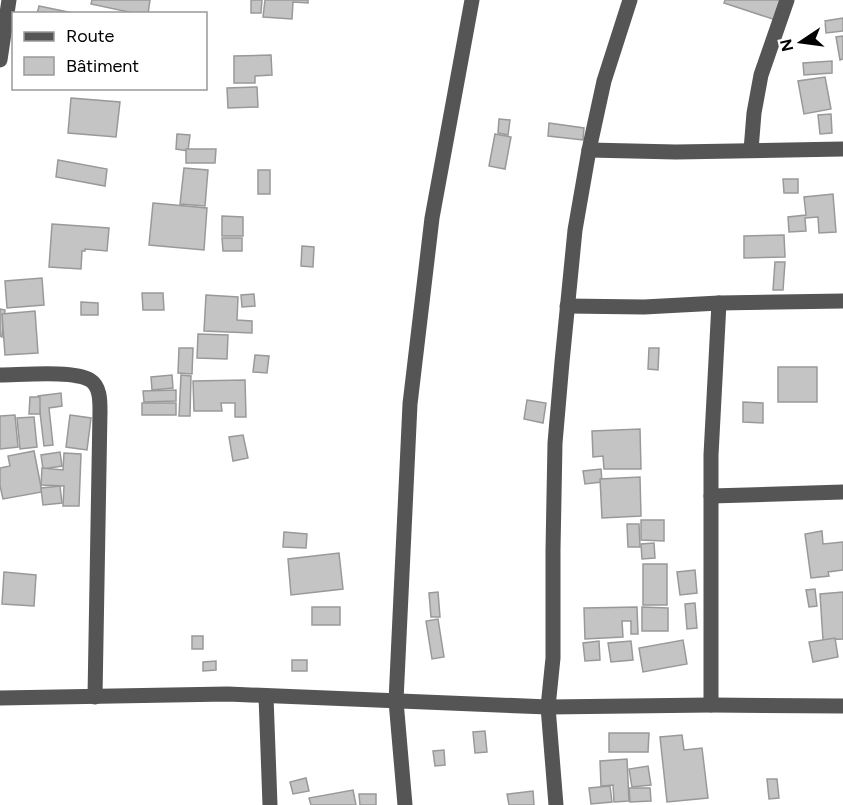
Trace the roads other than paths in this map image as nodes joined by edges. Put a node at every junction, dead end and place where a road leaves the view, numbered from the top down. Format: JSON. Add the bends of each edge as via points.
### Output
{"nodes":[{"id":1,"x":9,"y":0,"type":"edge"},
{"id":2,"x":472,"y":0,"type":"edge"},
{"id":3,"x":630,"y":0,"type":"edge"},
{"id":4,"x":787,"y":0,"type":"edge"},
{"id":5,"x":0,"y":60,"type":"edge"},
{"id":6,"x":843,"y":149,"type":"edge"},
{"id":7,"x":589,"y":150,"type":"junction"},
{"id":8,"x":751,"y":150,"type":"junction"},
{"id":9,"x":843,"y":301,"type":"edge"},
{"id":10,"x":720,"y":303,"type":"junction"},
{"id":11,"x":567,"y":306,"type":"junction"},
{"id":12,"x":0,"y":375,"type":"edge"},
{"id":13,"x":843,"y":492,"type":"edge"},
{"id":14,"x":711,"y":496,"type":"junction"},
{"id":15,"x":266,"y":696,"type":"junction"},
{"id":16,"x":95,"y":697,"type":"junction"},
{"id":17,"x":0,"y":698,"type":"edge"},
{"id":18,"x":396,"y":700,"type":"junction"},
{"id":19,"x":711,"y":705,"type":"junction"},
{"id":20,"x":843,"y":706,"type":"edge"},
{"id":21,"x":548,"y":707,"type":"junction"},
{"id":22,"x":270,"y":805,"type":"edge"},
{"id":23,"x":405,"y":805,"type":"edge"},
{"id":24,"x":556,"y":805,"type":"edge"}],
"edges":[{"from":1,"to":5,"type":"street"},
{"from":2,"to":18,"type":"street","via":[[432,218],[410,404]]},
{"from":3,"to":7,"type":"street","via":[[604,81]]},
{"from":4,"to":8,"type":"street","via":[[761,75]]},
{"from":6,"to":8,"type":"street"},
{"from":7,"to":8,"type":"street"},
{"from":7,"to":11,"type":"street"},
{"from":9,"to":10,"type":"street"},
{"from":10,"to":11,"type":"street"},
{"from":10,"to":14,"type":"street"},
{"from":11,"to":21,"type":"street","via":[[555,443],[553,658]]},
{"from":12,"to":16,"type":"street","via":[[72,375],[91,380],[99,392]]},
{"from":13,"to":14,"type":"street"},
{"from":14,"to":19,"type":"street"},
{"from":15,"to":16,"type":"street"},
{"from":15,"to":18,"type":"street"},
{"from":15,"to":22,"type":"street"},
{"from":16,"to":17,"type":"street"},
{"from":18,"to":21,"type":"street"},
{"from":18,"to":23,"type":"street"},
{"from":19,"to":20,"type":"street"},
{"from":19,"to":21,"type":"street"},
{"from":21,"to":24,"type":"street"}]}
